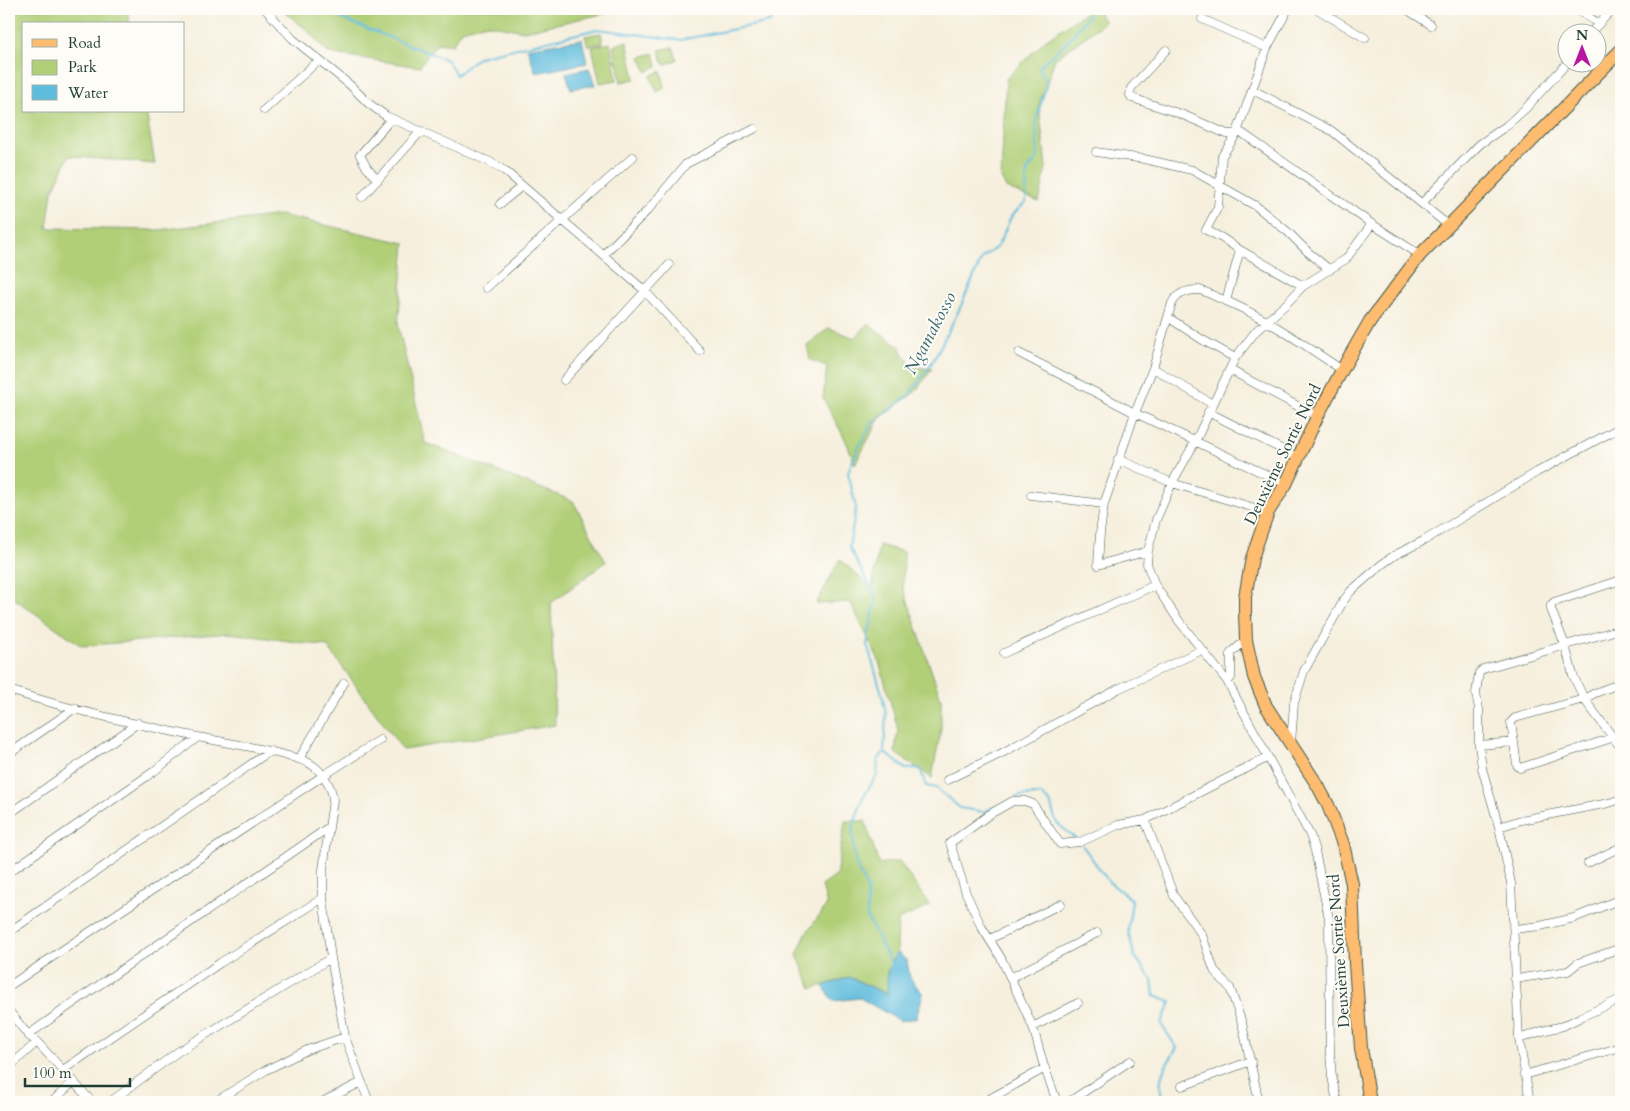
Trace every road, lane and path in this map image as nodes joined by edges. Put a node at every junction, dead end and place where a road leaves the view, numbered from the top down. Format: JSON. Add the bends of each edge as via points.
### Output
{"nodes":[{"id":1,"x":265,"y":9,"type":"edge"},
{"id":2,"x":1288,"y":9,"type":"edge"},
{"id":3,"x":1316,"y":9,"type":"edge"},
{"id":4,"x":1406,"y":9,"type":"edge"},
{"id":5,"x":1577,"y":9,"type":"edge"},
{"id":6,"x":1611,"y":9,"type":"edge"},
{"id":7,"x":1202,"y":19,"type":"dead end"},
{"id":8,"x":1596,"y":22,"type":"edge"},
{"id":9,"x":1601,"y":22,"type":"edge"},
{"id":10,"x":1431,"y":25,"type":"dead end"},
{"id":11,"x":1365,"y":38,"type":"dead end"},
{"id":12,"x":1267,"y":48,"type":"junction"},
{"id":13,"x":1166,"y":50,"type":"dead end"},
{"id":14,"x":1621,"y":50,"type":"edge"},
{"id":15,"x":319,"y":60,"type":"junction"},
{"id":16,"x":1559,"y":72,"type":"edge"},
{"id":17,"x":1253,"y":90,"type":"junction"},
{"id":18,"x":264,"y":110,"type":"dead end"},
{"id":19,"x":391,"y":119,"type":"junction"},
{"id":20,"x":754,"y":129,"type":"dead end"},
{"id":21,"x":421,"y":131,"type":"junction"},
{"id":22,"x":1236,"y":135,"type":"junction"},
{"id":23,"x":1096,"y":152,"type":"dead end"},
{"id":24,"x":633,"y":157,"type":"dead end"},
{"id":25,"x":378,"y":180,"type":"junction"},
{"id":26,"x":1220,"y":184,"type":"junction"},
{"id":27,"x":522,"y":186,"type":"junction"},
{"id":28,"x":362,"y":197,"type":"dead end"},
{"id":29,"x":1422,"y":203,"type":"junction"},
{"id":30,"x":500,"y":204,"type":"dead end"},
{"id":31,"x":561,"y":220,"type":"junction"},
{"id":32,"x":1372,"y":224,"type":"junction"},
{"id":33,"x":1448,"y":224,"type":"junction"},
{"id":34,"x":1240,"y":250,"type":"junction"},
{"id":35,"x":603,"y":255,"type":"junction"},
{"id":36,"x":1420,"y":255,"type":"junction"},
{"id":37,"x":669,"y":264,"type":"dead end"},
{"id":38,"x":1330,"y":270,"type":"junction"},
{"id":39,"x":1304,"y":286,"type":"junction"},
{"id":40,"x":486,"y":288,"type":"dead end"},
{"id":41,"x":644,"y":290,"type":"junction"},
{"id":42,"x":1226,"y":301,"type":"junction"},
{"id":43,"x":1168,"y":318,"type":"junction"},
{"id":44,"x":1267,"y":321,"type":"junction"},
{"id":45,"x":700,"y":351,"type":"dead end"},
{"id":46,"x":1019,"y":353,"type":"dead end"},
{"id":47,"x":1235,"y":358,"type":"junction"},
{"id":48,"x":1152,"y":368,"type":"junction"},
{"id":49,"x":1230,"y":370,"type":"junction"},
{"id":50,"x":1342,"y":370,"type":"junction"},
{"id":51,"x":564,"y":380,"type":"dead end"},
{"id":52,"x":1212,"y":404,"type":"junction"},
{"id":53,"x":1208,"y":412,"type":"junction"},
{"id":54,"x":1134,"y":413,"type":"junction"},
{"id":55,"x":1318,"y":417,"type":"junction"},
{"id":56,"x":1621,"y":427,"type":"edge"},
{"id":57,"x":1195,"y":442,"type":"junction"},
{"id":58,"x":1297,"y":458,"type":"junction"},
{"id":59,"x":1118,"y":459,"type":"junction"},
{"id":60,"x":1172,"y":483,"type":"junction"},
{"id":61,"x":1286,"y":484,"type":"junction"},
{"id":62,"x":1031,"y":494,"type":"dead end"},
{"id":63,"x":1104,"y":504,"type":"junction"},
{"id":64,"x":1268,"y":512,"type":"junction"},
{"id":65,"x":1148,"y":551,"type":"junction"},
{"id":66,"x":1621,"y":580,"type":"edge"},
{"id":67,"x":1155,"y":585,"type":"junction"},
{"id":68,"x":1621,"y":629,"type":"edge"},
{"id":69,"x":1246,"y":640,"type":"junction"},
{"id":70,"x":1565,"y":645,"type":"junction"},
{"id":71,"x":1202,"y":650,"type":"junction"},
{"id":72,"x":1004,"y":654,"type":"dead end"},
{"id":73,"x":1227,"y":681,"type":"junction"},
{"id":74,"x":344,"y":683,"type":"dead end"},
{"id":75,"x":1621,"y":683,"type":"edge"},
{"id":76,"x":10,"y":692,"type":"edge"},
{"id":77,"x":1584,"y":699,"type":"junction"},
{"id":78,"x":75,"y":708,"type":"junction"},
{"id":79,"x":138,"y":723,"type":"junction"},
{"id":80,"x":1617,"y":735,"type":"edge"},
{"id":81,"x":198,"y":737,"type":"junction"},
{"id":82,"x":380,"y":740,"type":"dead end"},
{"id":83,"x":1514,"y":742,"type":"junction"},
{"id":84,"x":1291,"y":745,"type":"junction"},
{"id":85,"x":1479,"y":745,"type":"junction"},
{"id":86,"x":1621,"y":748,"type":"edge"},
{"id":87,"x":270,"y":751,"type":"junction"},
{"id":88,"x":9,"y":754,"type":"edge"},
{"id":89,"x":1267,"y":758,"type":"junction"},
{"id":90,"x":299,"y":759,"type":"junction"},
{"id":91,"x":324,"y":776,"type":"junction"},
{"id":92,"x":947,"y":780,"type":"dead end"},
{"id":93,"x":1621,"y":799,"type":"edge"},
{"id":94,"x":9,"y":814,"type":"edge"},
{"id":95,"x":1145,"y":820,"type":"junction"},
{"id":96,"x":329,"y":827,"type":"junction"},
{"id":97,"x":1499,"y":827,"type":"junction"},
{"id":98,"x":1621,"y":847,"type":"edge"},
{"id":99,"x":1588,"y":863,"type":"dead end"},
{"id":100,"x":9,"y":872,"type":"edge"},
{"id":101,"x":323,"y":898,"type":"junction"},
{"id":102,"x":1621,"y":899,"type":"edge"},
{"id":103,"x":1060,"y":904,"type":"dead end"},
{"id":104,"x":1514,"y":929,"type":"junction"},
{"id":105,"x":9,"y":932,"type":"edge"},
{"id":106,"x":1097,"y":933,"type":"dead end"},
{"id":107,"x":990,"y":939,"type":"junction"},
{"id":108,"x":1621,"y":948,"type":"edge"},
{"id":109,"x":331,"y":958,"type":"junction"},
{"id":110,"x":1010,"y":978,"type":"junction"},
{"id":111,"x":1516,"y":979,"type":"junction"},
{"id":112,"x":9,"y":986,"type":"edge"},
{"id":113,"x":1621,"y":999,"type":"edge"},
{"id":114,"x":1078,"y":1004,"type":"dead end"},
{"id":115,"x":9,"y":1011,"type":"edge"},
{"id":116,"x":1033,"y":1027,"type":"junction"},
{"id":117,"x":28,"y":1035,"type":"junction"},
{"id":118,"x":345,"y":1037,"type":"junction"},
{"id":119,"x":1519,"y":1040,"type":"junction"},
{"id":120,"x":36,"y":1042,"type":"junction"},
{"id":121,"x":1621,"y":1047,"type":"edge"},
{"id":122,"x":1130,"y":1061,"type":"dead end"},
{"id":123,"x":1251,"y":1061,"type":"junction"},
{"id":124,"x":9,"y":1067,"type":"edge"},
{"id":125,"x":1045,"y":1068,"type":"junction"},
{"id":126,"x":63,"y":1070,"type":"junction"},
{"id":127,"x":1524,"y":1075,"type":"junction"},
{"id":128,"x":74,"y":1081,"type":"junction"},
{"id":129,"x":362,"y":1082,"type":"junction"},
{"id":130,"x":1182,"y":1086,"type":"dead end"},
{"id":131,"x":52,"y":1102,"type":"edge"},
{"id":132,"x":92,"y":1102,"type":"edge"},
{"id":133,"x":110,"y":1102,"type":"edge"},
{"id":134,"x":215,"y":1102,"type":"edge"},
{"id":135,"x":322,"y":1102,"type":"edge"},
{"id":136,"x":370,"y":1102,"type":"edge"},
{"id":137,"x":984,"y":1102,"type":"edge"},
{"id":138,"x":1057,"y":1102,"type":"edge"},
{"id":139,"x":1070,"y":1102,"type":"edge"},
{"id":140,"x":1259,"y":1102,"type":"edge"},
{"id":141,"x":1337,"y":1102,"type":"edge"},
{"id":142,"x":1370,"y":1102,"type":"edge"},
{"id":143,"x":1530,"y":1102,"type":"edge"}],
"edges":[{"from":1,"to":15,"type":"street","via":[[286,33]]},
{"from":2,"to":12,"type":"street"},
{"from":3,"to":11,"type":"street"},
{"from":4,"to":10,"type":"street"},
{"from":5,"to":8,"type":"street"},
{"from":6,"to":9,"type":"street"},
{"from":7,"to":12,"type":"street"},
{"from":12,"to":17,"type":"street"},
{"from":13,"to":22,"type":"street","via":[[1131,88],[1132,98]]},
{"from":14,"to":33,"type":"main road","name":"Deuxième Sortie Nord"},
{"from":15,"to":18,"type":"street"},
{"from":15,"to":19,"type":"street"},
{"from":16,"to":29,"type":"street","via":[[1526,108],[1480,144]]},
{"from":17,"to":22,"type":"street"},
{"from":17,"to":29,"type":"street","via":[[1332,131]]},
{"from":19,"to":21,"type":"street"},
{"from":19,"to":25,"type":"street","via":[[360,155],[366,168]]},
{"from":20,"to":35,"type":"street","via":[[686,164],[648,210]]},
{"from":21,"to":25,"type":"street"},
{"from":21,"to":27,"type":"street","via":[[490,162]]},
{"from":22,"to":26,"type":"street","via":[[1222,156]]},
{"from":22,"to":32,"type":"street","via":[[1242,133]]},
{"from":23,"to":26,"type":"street","via":[[1192,170]]},
{"from":24,"to":31,"type":"street"},
{"from":25,"to":28,"type":"street"},
{"from":26,"to":34,"type":"street","via":[[1218,207],[1206,230]]},
{"from":26,"to":38,"type":"street","via":[[1256,206]]},
{"from":27,"to":30,"type":"street"},
{"from":27,"to":31,"type":"street"},
{"from":29,"to":33,"type":"street"},
{"from":31,"to":35,"type":"street"},
{"from":31,"to":40,"type":"street"},
{"from":32,"to":36,"type":"street"},
{"from":32,"to":38,"type":"street","via":[[1346,259]]},
{"from":33,"to":36,"type":"main road","name":"Deuxième Sortie Nord"},
{"from":34,"to":39,"type":"street"},
{"from":34,"to":42,"type":"street"},
{"from":35,"to":41,"type":"street"},
{"from":36,"to":50,"type":"main road","name":"Deuxième Sortie Nord","via":[[1370,321]]},
{"from":37,"to":41,"type":"street"},
{"from":38,"to":39,"type":"street"},
{"from":39,"to":44,"type":"street"},
{"from":41,"to":45,"type":"street"},
{"from":41,"to":51,"type":"street"},
{"from":42,"to":43,"type":"street","via":[[1200,290],[1183,293],[1176,296]]},
{"from":42,"to":44,"type":"street"},
{"from":43,"to":47,"type":"street"},
{"from":43,"to":48,"type":"street"},
{"from":44,"to":47,"type":"street"},
{"from":44,"to":50,"type":"street"},
{"from":46,"to":54,"type":"street"},
{"from":47,"to":49,"type":"street"},
{"from":48,"to":52,"type":"street"},
{"from":48,"to":54,"type":"street"},
{"from":49,"to":52,"type":"street"},
{"from":49,"to":55,"type":"street"},
{"from":50,"to":55,"type":"main road","name":"Deuxième Sortie Nord"},
{"from":52,"to":53,"type":"street"},
{"from":53,"to":57,"type":"street"},
{"from":53,"to":58,"type":"street"},
{"from":54,"to":57,"type":"street"},
{"from":54,"to":59,"type":"street"},
{"from":55,"to":58,"type":"main road","name":"Deuxième Sortie Nord"},
{"from":56,"to":84,"type":"street","via":[[1395,555],[1351,591],[1304,671],[1294,703]]},
{"from":57,"to":60,"type":"street"},
{"from":57,"to":61,"type":"street"},
{"from":58,"to":61,"type":"main road","name":"Deuxième Sortie Nord"},
{"from":59,"to":60,"type":"street"},
{"from":59,"to":63,"type":"street"},
{"from":60,"to":64,"type":"street"},
{"from":60,"to":65,"type":"street","via":[[1156,520]]},
{"from":61,"to":64,"type":"main road","name":"Deuxième Sortie Nord"},
{"from":62,"to":63,"type":"street"},
{"from":63,"to":65,"type":"street","via":[[1098,566]]},
{"from":64,"to":69,"type":"main road","name":"Deuxième Sortie Nord","via":[[1248,577]]},
{"from":65,"to":67,"type":"street","via":[[1147,564]]},
{"from":66,"to":70,"type":"street","via":[[1551,605]]},
{"from":67,"to":71,"type":"street"},
{"from":67,"to":72,"type":"street"},
{"from":68,"to":70,"type":"street"},
{"from":69,"to":73,"type":"street","via":[[1231,653],[1231,678]]},
{"from":69,"to":84,"type":"main road","name":"Deuxième Sortie Nord","via":[[1259,693]]},
{"from":70,"to":77,"type":"street"},
{"from":70,"to":85,"type":"street","via":[[1480,670],[1476,692]]},
{"from":71,"to":73,"type":"street"},
{"from":71,"to":92,"type":"street","via":[[1118,689]]},
{"from":73,"to":89,"type":"street"},
{"from":74,"to":90,"type":"street"},
{"from":75,"to":77,"type":"street"},
{"from":76,"to":78,"type":"street"},
{"from":77,"to":80,"type":"street"},
{"from":77,"to":83,"type":"street","via":[[1515,718],[1511,722]]},
{"from":78,"to":79,"type":"street"},
{"from":78,"to":88,"type":"street"},
{"from":79,"to":81,"type":"street"},
{"from":79,"to":94,"type":"street"},
{"from":80,"to":83,"type":"street","via":[[1520,768]]},
{"from":80,"to":86,"type":"street"},
{"from":81,"to":87,"type":"street"},
{"from":81,"to":100,"type":"street"},
{"from":82,"to":91,"type":"street"},
{"from":83,"to":85,"type":"street"},
{"from":84,"to":142,"type":"main road","name":"Deuxième Sortie Nord","via":[[1328,805],[1341,838],[1350,877],[1362,1048]]},
{"from":85,"to":97,"type":"street","via":[[1486,787]]},
{"from":87,"to":90,"type":"street"},
{"from":87,"to":105,"type":"street"},
{"from":89,"to":95,"type":"street"},
{"from":89,"to":141,"type":"street","via":[[1310,836],[1324,892],[1329,919],[1330,1053]]},
{"from":90,"to":91,"type":"street","via":[[316,767]]},
{"from":91,"to":96,"type":"street","via":[[332,796]]},
{"from":91,"to":112,"type":"street"},
{"from":93,"to":97,"type":"street"},
{"from":95,"to":107,"type":"street","via":[[1118,825],[1080,842],[1060,844],[1033,804],[1013,801],[950,843],[970,901]]},
{"from":95,"to":123,"type":"street","via":[[1174,896],[1202,935],[1214,970],[1230,988]]},
{"from":96,"to":101,"type":"street"},
{"from":96,"to":117,"type":"street"},
{"from":97,"to":104,"type":"street","via":[[1511,884]]},
{"from":98,"to":99,"type":"street"},
{"from":101,"to":109,"type":"street"},
{"from":101,"to":126,"type":"street","via":[[220,963]]},
{"from":102,"to":104,"type":"street","via":[[1574,918]]},
{"from":103,"to":107,"type":"street"},
{"from":104,"to":111,"type":"street"},
{"from":106,"to":110,"type":"street"},
{"from":107,"to":110,"type":"street"},
{"from":108,"to":111,"type":"street","via":[[1578,963],[1568,971]]},
{"from":109,"to":118,"type":"street"},
{"from":109,"to":133,"type":"street","via":[[179,1051]]},
{"from":110,"to":116,"type":"street"},
{"from":111,"to":119,"type":"street"},
{"from":113,"to":119,"type":"street","via":[[1563,1026]]},
{"from":114,"to":116,"type":"street"},
{"from":115,"to":117,"type":"street"},
{"from":116,"to":125,"type":"street"},
{"from":117,"to":120,"type":"street"},
{"from":118,"to":129,"type":"street"},
{"from":118,"to":134,"type":"street","via":[[307,1050],[266,1070]]},
{"from":119,"to":127,"type":"street"},
{"from":120,"to":124,"type":"street"},
{"from":120,"to":126,"type":"street"},
{"from":121,"to":127,"type":"street"},
{"from":122,"to":139,"type":"street"},
{"from":123,"to":130,"type":"street"},
{"from":123,"to":140,"type":"street"},
{"from":125,"to":137,"type":"street"},
{"from":125,"to":138,"type":"street"},
{"from":126,"to":128,"type":"street"},
{"from":127,"to":143,"type":"street"},
{"from":128,"to":131,"type":"street"},
{"from":128,"to":132,"type":"street"},
{"from":129,"to":135,"type":"street"},
{"from":129,"to":136,"type":"street"}]}
